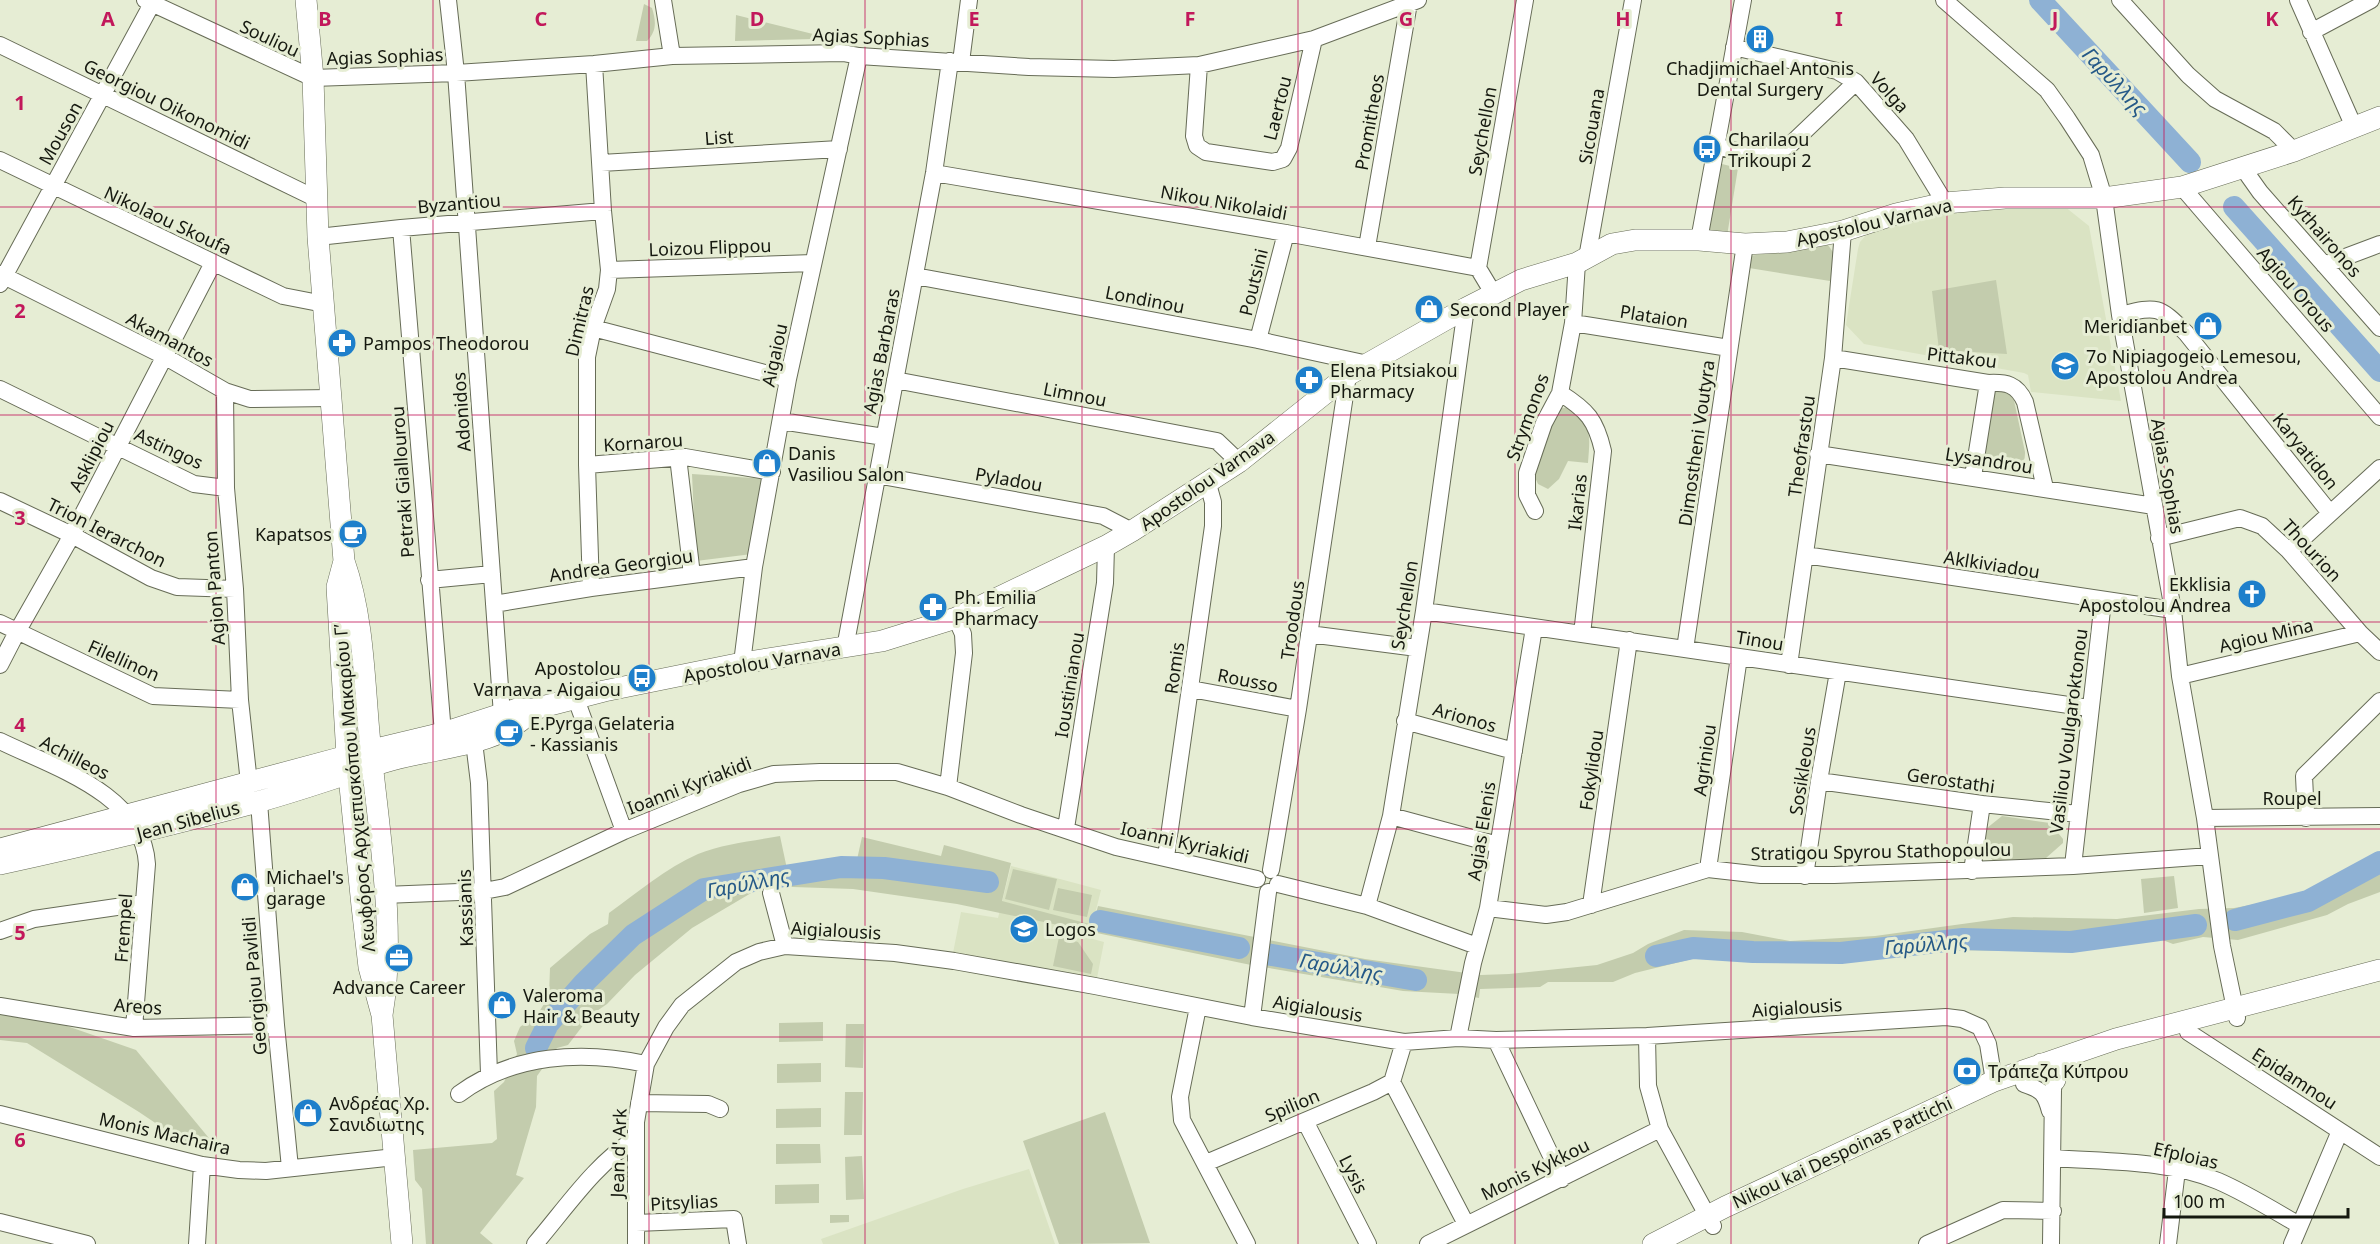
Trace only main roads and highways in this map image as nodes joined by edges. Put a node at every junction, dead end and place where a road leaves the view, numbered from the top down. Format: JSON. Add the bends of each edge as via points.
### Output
{"nodes":[{"id":1,"x":306,"y":0,"type":"edge"},
{"id":2,"x":2380,"y":117,"type":"edge"},
{"id":3,"x":344,"y":561,"type":"junction"},
{"id":4,"x":534,"y":709,"type":"junction"},
{"id":5,"x":372,"y":759,"type":"junction"},
{"id":6,"x":348,"y":764,"type":"junction"},
{"id":7,"x":132,"y":825,"type":"junction"},
{"id":8,"x":0,"y":849,"type":"edge"},
{"id":9,"x":0,"y":864,"type":"edge"},
{"id":10,"x":2380,"y":970,"type":"edge"},
{"id":11,"x":2380,"y":982,"type":"edge"},
{"id":12,"x":2236,"y":1013,"type":"junction"},
{"id":13,"x":382,"y":1015,"type":"junction"},
{"id":14,"x":2052,"y":1072,"type":"junction"},
{"id":15,"x":1710,"y":1221,"type":"junction"},
{"id":16,"x":402,"y":1244,"type":"edge"},
{"id":17,"x":1653,"y":1244,"type":"edge"},
{"id":18,"x":1676,"y":1244,"type":"edge"}],
"edges":[{"from":1,"to":3,"type":"main road","name":"Λεωφόρος Αρχιεπισκόπου Μακαρίου Γ’","via":[[318,237]]},
{"from":2,"to":4,"type":"main road","name":"Apostolou Varnava","via":[[2294,151],[2182,187],[2104,198],[2005,198],[1945,203],[1844,231],[1786,242],[1635,240],[1612,244],[1582,261],[1493,293],[1348,375],[1208,484],[1106,546],[956,618],[882,641],[742,663]]},
{"from":3,"to":5,"type":"main road","name":"Λεωφόρος Αρχιεπισκόπου Μακαρίου Γ’","via":[[354,588]]},
{"from":3,"to":6,"type":"main road","name":"Λεωφόρος Αρχιεπισκόπου Μακαρίου Γ’","via":[[337,587]]},
{"from":4,"to":5,"type":"main road","name":"Apostolou Varnava","via":[[517,710],[442,733]]},
{"from":4,"to":5,"type":"main road","name":"Apostolou Varnava","via":[[515,725],[474,742],[391,760]]},
{"from":5,"to":6,"type":"main road","name":"Jean Sibelius"},
{"from":5,"to":13,"type":"main road","name":"Λεωφόρος Αρχιεπισκόπου Μακαρίου Γ’","via":[[384,895],[387,987]]},
{"from":6,"to":7,"type":"main road","name":"Jean Sibelius"},
{"from":6,"to":13,"type":"main road","name":"Λεωφόρος Αρχιεπισκόπου Μακαρίου Γ’","via":[[369,967]]},
{"from":7,"to":8,"type":"main road","name":"Jean Sibelius"},
{"from":7,"to":9,"type":"main road","name":"Jean Sibelius"},
{"from":10,"to":12,"type":"main road","name":"Nikou kai Despoinas Pattichi"},
{"from":11,"to":12,"type":"main road","name":"Nikou kai Despoinas Pattichi"},
{"from":12,"to":14,"type":"main road","name":"Nikou kai Despoinas Pattichi","via":[[2188,1032]]},
{"from":12,"to":14,"type":"main road","name":"Nikou kai Despoinas Pattichi","via":[[2116,1039]]},
{"from":13,"to":16,"type":"main road","name":"Λεωφόρος Αρχιεπισκόπου Μακαρίου Γ’"},
{"from":14,"to":15,"type":"main road","name":"Nikou kai Despoinas Pattichi"},
{"from":14,"to":15,"type":"main road","name":"Nikou kai Despoinas Pattichi","via":[[1994,1081]]},
{"from":15,"to":17,"type":"main road","name":"Nikou kai Despoinas Pattichi"},
{"from":15,"to":18,"type":"main road","name":"Nikou kai Despoinas Pattichi"}]}
